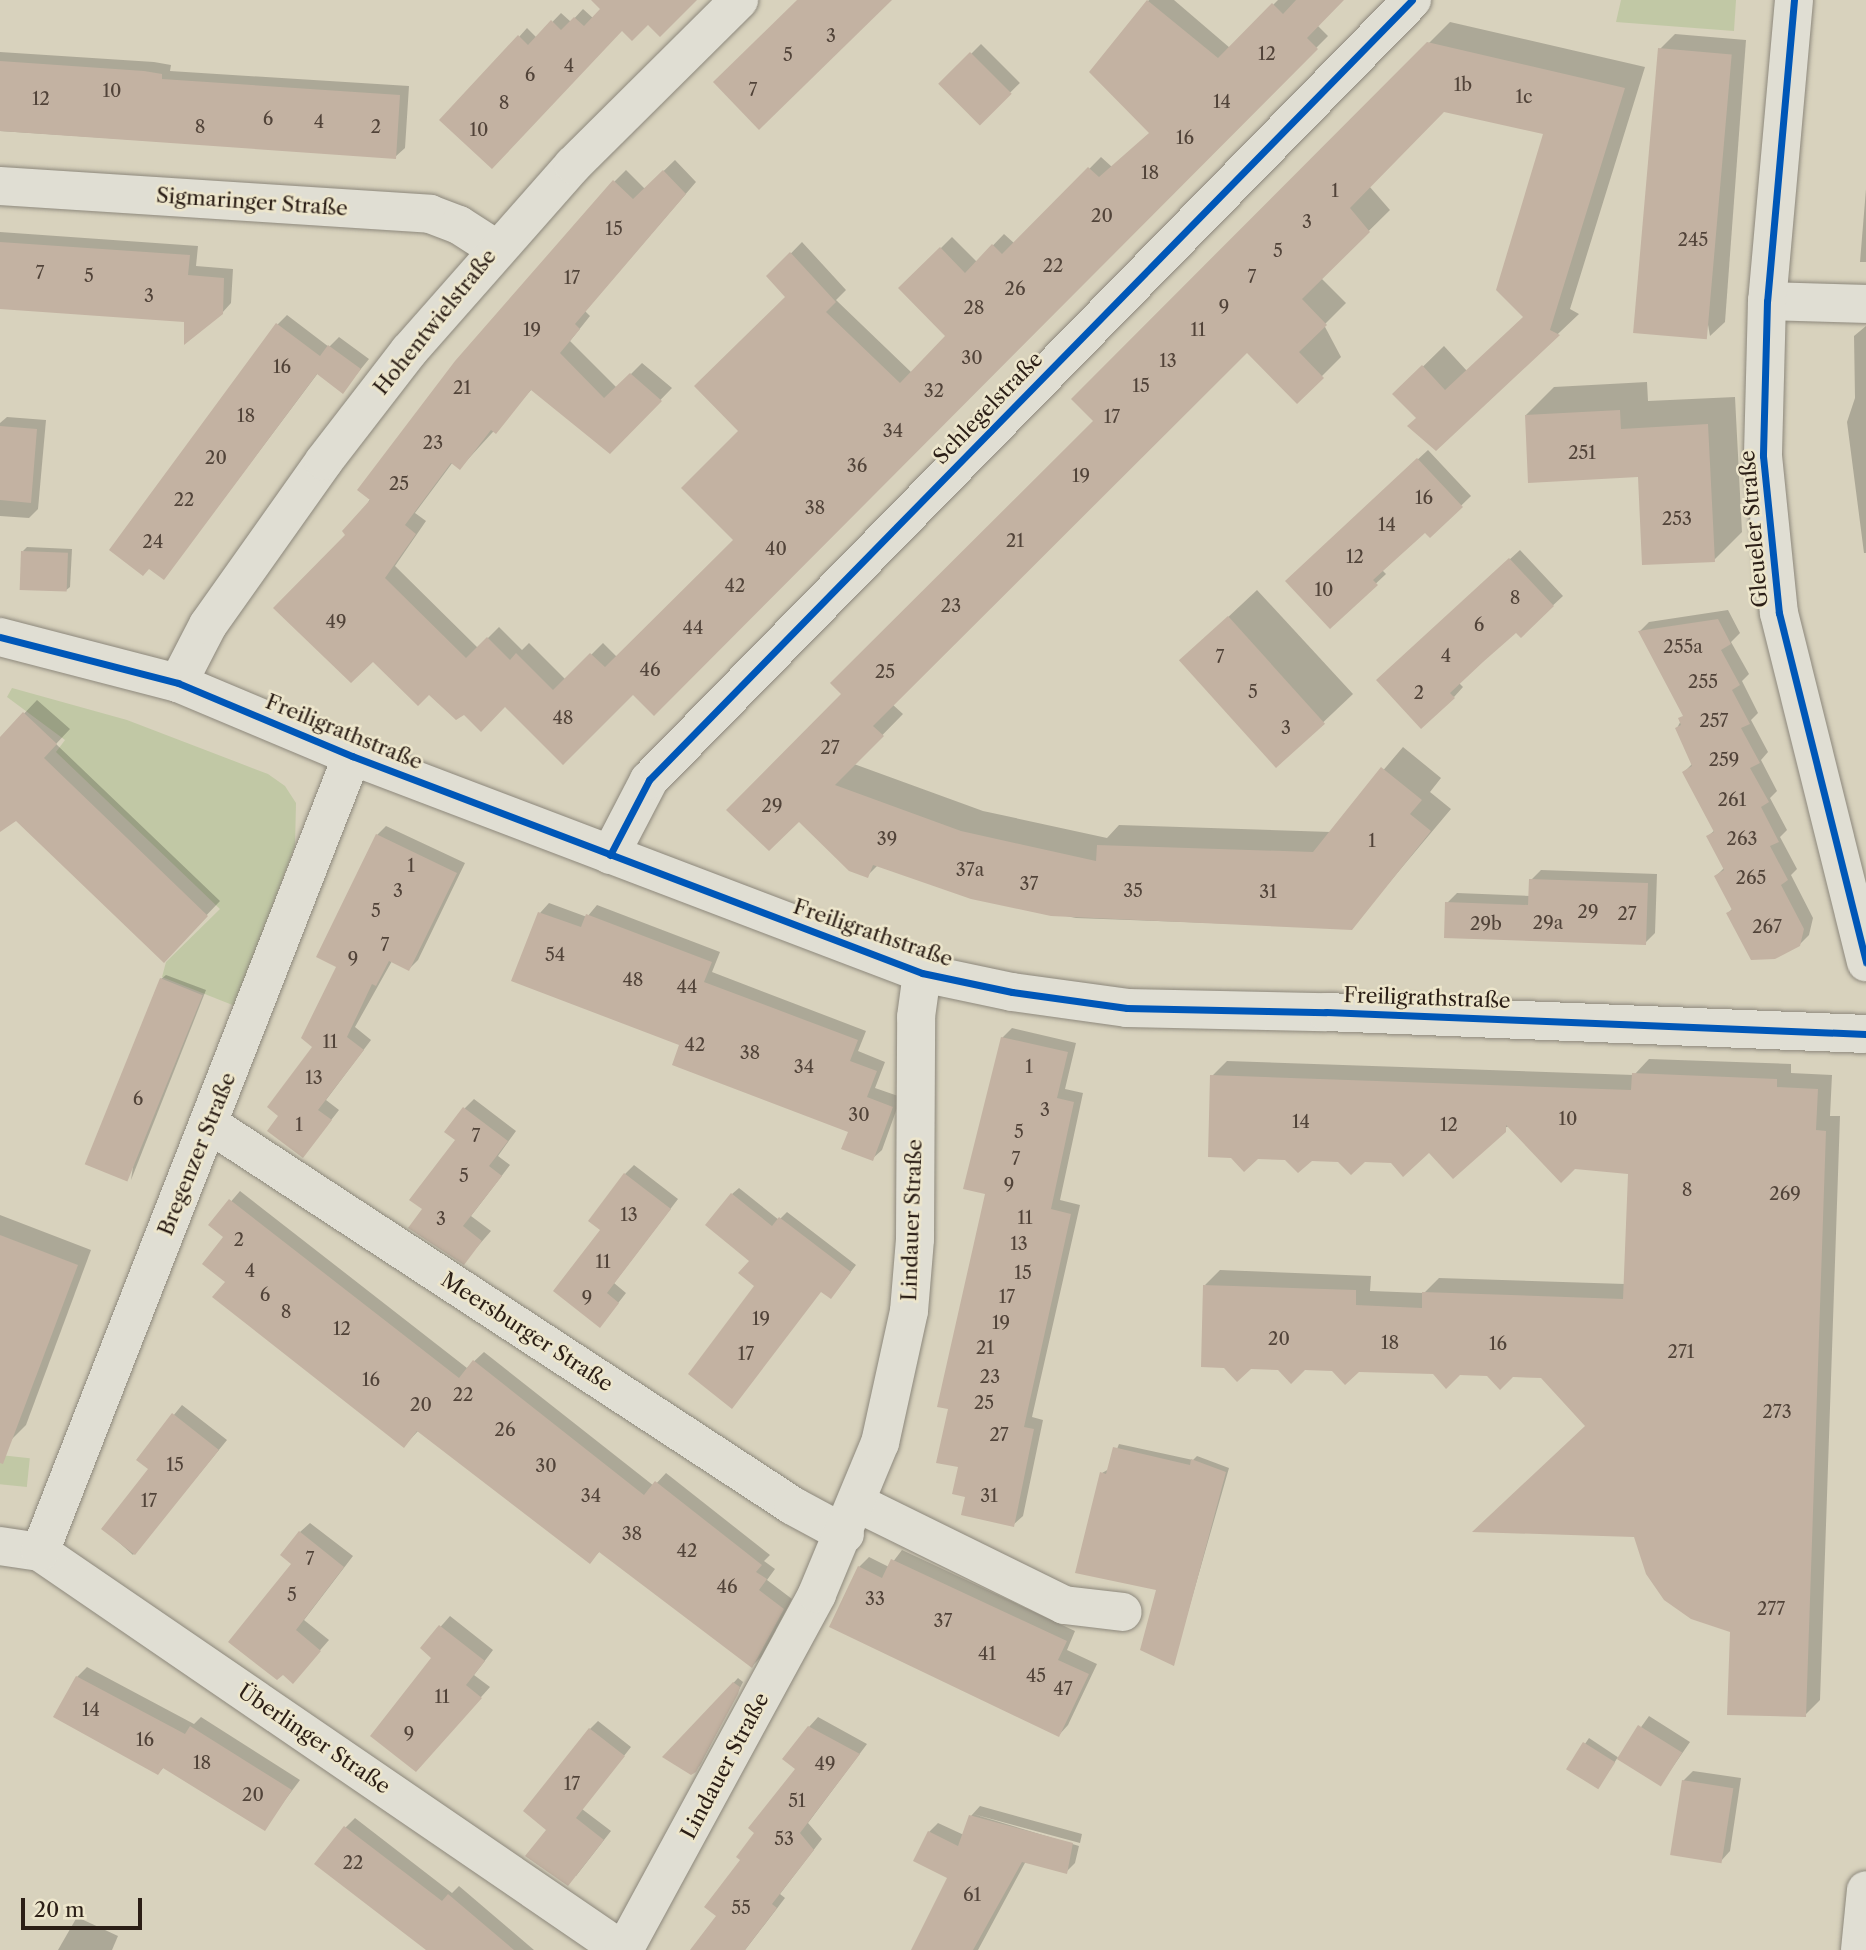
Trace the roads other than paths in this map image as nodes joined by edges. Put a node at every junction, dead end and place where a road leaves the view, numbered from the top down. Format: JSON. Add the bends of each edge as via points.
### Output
{"nodes":[{"id":1,"x":738,"y":0,"type":"edge"},
{"id":2,"x":1412,"y":0,"type":"edge"},
{"id":3,"x":1794,"y":0,"type":"edge"},
{"id":4,"x":0,"y":186,"type":"edge"},
{"id":5,"x":495,"y":248,"type":"junction"},
{"id":6,"x":1767,"y":301,"type":"junction"},
{"id":7,"x":1866,"y":304,"type":"edge"},
{"id":8,"x":0,"y":637,"type":"edge"},
{"id":9,"x":178,"y":683,"type":"junction"},
{"id":10,"x":352,"y":756,"type":"junction"},
{"id":11,"x":610,"y":855,"type":"junction"},
{"id":12,"x":1866,"y":961,"type":"edge"},
{"id":13,"x":922,"y":973,"type":"junction"},
{"id":14,"x":1866,"y":1034,"type":"edge"},
{"id":15,"x":211,"y":1125,"type":"junction"},
{"id":16,"x":851,"y":1518,"type":"junction"},
{"id":17,"x":0,"y":1546,"type":"edge"},
{"id":18,"x":40,"y":1552,"type":"junction"},
{"id":19,"x":1122,"y":1612,"type":"dead end"},
{"id":20,"x":1866,"y":1890,"type":"edge"},
{"id":21,"x":623,"y":1950,"type":"edge"},
{"id":22,"x":1860,"y":1950,"type":"edge"}],
"edges":[{"from":1,"to":5,"type":"street","name":"Hohentwielstraße"},
{"from":2,"to":11,"type":"street","name":"Schlegelstraße","via":[[649,780]]},
{"from":3,"to":6,"type":"street","name":"Gleueler Straße"},
{"from":4,"to":5,"type":"street","name":"Sigmaringer Straße","via":[[430,214],[459,225]]},
{"from":5,"to":9,"type":"street","name":"Hohentwielstraße","via":[[324,461],[208,625]]},
{"from":6,"to":7,"type":"street"},
{"from":6,"to":12,"type":"street","name":"Gleueler Straße","via":[[1763,456],[1779,613]]},
{"from":8,"to":9,"type":"street","name":"Freiligrathstraße"},
{"from":9,"to":10,"type":"street","name":"Freiligrathstraße"},
{"from":10,"to":11,"type":"street","name":"Freiligrathstraße"},
{"from":10,"to":15,"type":"street","name":"Bregenzer Straße"},
{"from":11,"to":13,"type":"street","name":"Freiligrathstraße"},
{"from":13,"to":14,"type":"street","name":"Freiligrathstraße","via":[[1012,992],[1127,1008]]},
{"from":13,"to":16,"type":"street","name":"Lindauer Straße","via":[[916,1017],[915,1239],[909,1311],[880,1443]]},
{"from":15,"to":16,"type":"street","name":"Meersburger Straße","via":[[793,1506]]},
{"from":15,"to":18,"type":"street","name":"Bregenzer Straße"},
{"from":16,"to":19,"type":"street","via":[[1064,1605]]},
{"from":16,"to":21,"type":"street","name":"Lindauer Straße"},
{"from":17,"to":18,"type":"street","name":"Überlinger Straße"},
{"from":18,"to":21,"type":"street","name":"Überlinger Straße"},
{"from":20,"to":22,"type":"street"}]}
